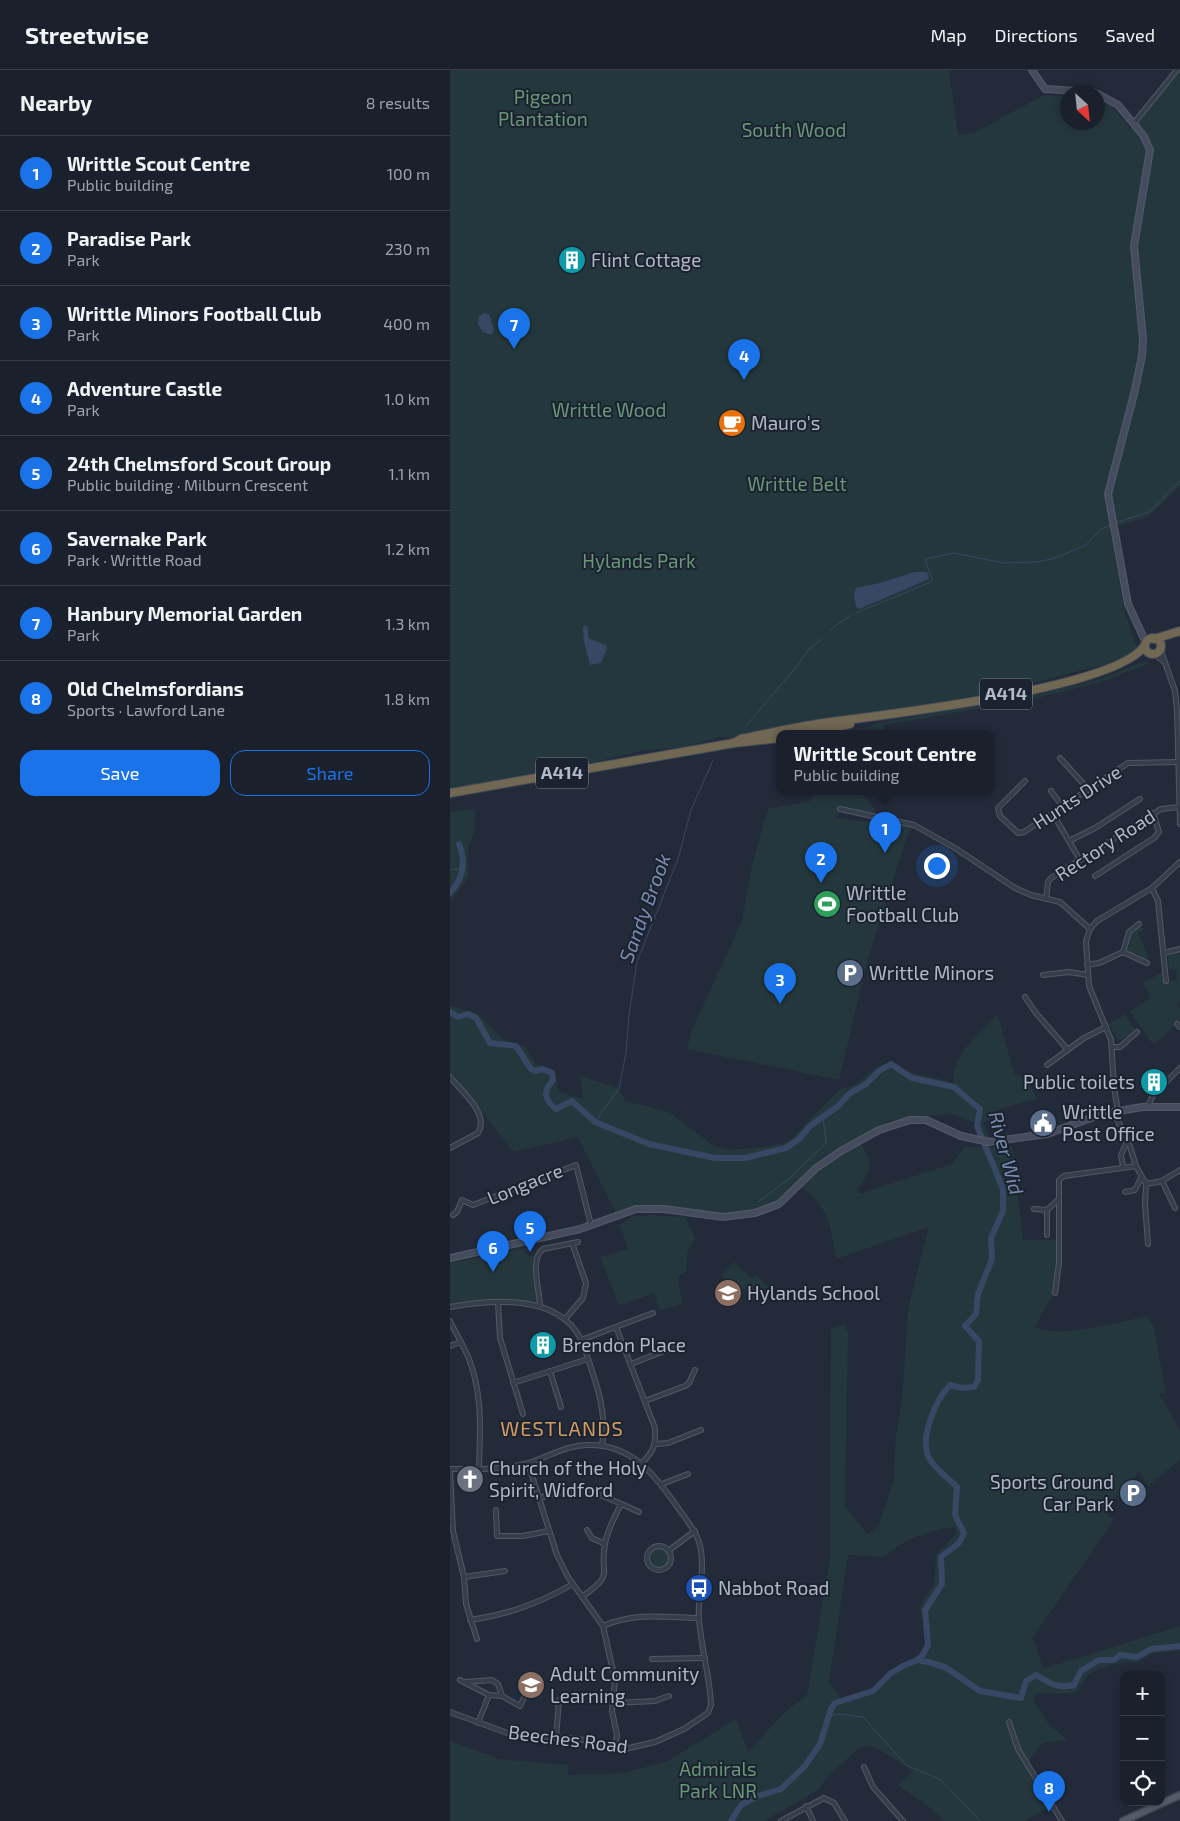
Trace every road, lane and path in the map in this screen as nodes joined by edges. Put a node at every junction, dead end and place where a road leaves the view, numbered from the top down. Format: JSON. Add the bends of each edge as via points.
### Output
{"nodes":[{"id":1,"x":1032,"y":70,"type":"edge"},
{"id":2,"x":1178,"y":70,"type":"edge"},
{"id":3,"x":1060,"y":90,"type":"edge"},
{"id":4,"x":1105,"y":98,"type":"edge"},
{"id":5,"x":1134,"y":123,"type":"junction"},
{"id":6,"x":1180,"y":631,"type":"edge"},
{"id":7,"x":1153,"y":646,"type":"junction"},
{"id":8,"x":1163,"y":661,"type":"junction"},
{"id":9,"x":859,"y":720,"type":"junction"},
{"id":10,"x":787,"y":730,"type":"edge"},
{"id":11,"x":824,"y":730,"type":"edge"},
{"id":12,"x":776,"y":732,"type":"edge"},
{"id":13,"x":776,"y":738,"type":"edge"},
{"id":14,"x":734,"y":743,"type":"junction"},
{"id":15,"x":1060,"y":758,"type":"dead end"},
{"id":16,"x":1179,"y":762,"type":"edge"},
{"id":17,"x":1025,"y":782,"type":"dead end"},
{"id":18,"x":1089,"y":790,"type":"junction"},
{"id":19,"x":1051,"y":791,"type":"dead end"},
{"id":20,"x":450,"y":793,"type":"edge"},
{"id":21,"x":1140,"y":798,"type":"dead end"},
{"id":22,"x":1063,"y":807,"type":"junction"},
{"id":23,"x":1179,"y":807,"type":"edge"},
{"id":24,"x":840,"y":810,"type":"dead end"},
{"id":25,"x":1053,"y":814,"type":"junction"},
{"id":26,"x":1153,"y":814,"type":"junction"},
{"id":27,"x":1180,"y":824,"type":"edge"},
{"id":28,"x":1069,"y":841,"type":"junction"},
{"id":29,"x":1080,"y":860,"type":"junction"},
{"id":30,"x":1180,"y":862,"type":"edge"},
{"id":31,"x":1095,"y":876,"type":"dead end"},
{"id":32,"x":1152,"y":888,"type":"junction"},
{"id":33,"x":1046,"y":899,"type":"junction"},
{"id":34,"x":1139,"y":924,"type":"dead end"},
{"id":35,"x":1090,"y":929,"type":"junction"},
{"id":36,"x":1180,"y":949,"type":"edge"},
{"id":37,"x":1123,"y":952,"type":"junction"},
{"id":38,"x":1164,"y":953,"type":"junction"},
{"id":39,"x":1147,"y":963,"type":"dead end"},
{"id":40,"x":1087,"y":965,"type":"junction"},
{"id":41,"x":1043,"y":975,"type":"dead end"},
{"id":42,"x":1088,"y":975,"type":"junction"},
{"id":43,"x":1166,"y":981,"type":"dead end"},
{"id":44,"x":1025,"y":997,"type":"dead end"},
{"id":45,"x":1106,"y":1027,"type":"junction"},
{"id":46,"x":1137,"y":1032,"type":"dead end"},
{"id":47,"x":1112,"y":1046,"type":"junction"},
{"id":48,"x":1120,"y":1047,"type":"junction"},
{"id":49,"x":1068,"y":1050,"type":"junction"},
{"id":50,"x":1112,"y":1055,"type":"junction"},
{"id":51,"x":1047,"y":1065,"type":"dead end"},
{"id":52,"x":1180,"y":1068,"type":"edge"},
{"id":53,"x":450,"y":1077,"type":"edge"},
{"id":54,"x":1148,"y":1106,"type":"junction"},
{"id":55,"x":1180,"y":1106,"type":"edge"},
{"id":56,"x":1116,"y":1112,"type":"junction"},
{"id":57,"x":1128,"y":1140,"type":"junction"},
{"id":58,"x":451,"y":1148,"type":"edge"},
{"id":59,"x":1123,"y":1166,"type":"junction"},
{"id":60,"x":1136,"y":1166,"type":"junction"},
{"id":61,"x":1180,"y":1170,"type":"edge"},
{"id":62,"x":1141,"y":1178,"type":"junction"},
{"id":63,"x":1162,"y":1181,"type":"junction"},
{"id":64,"x":1146,"y":1184,"type":"junction"},
{"id":65,"x":1125,"y":1192,"type":"dead end"},
{"id":66,"x":1059,"y":1199,"type":"junction"},
{"id":67,"x":1175,"y":1208,"type":"dead end"},
{"id":68,"x":1034,"y":1209,"type":"dead end"},
{"id":69,"x":1047,"y":1210,"type":"junction"},
{"id":70,"x":452,"y":1215,"type":"dead end"},
{"id":71,"x":591,"y":1225,"type":"junction"},
{"id":72,"x":1047,"y":1235,"type":"dead end"},
{"id":73,"x":578,"y":1242,"type":"dead end"},
{"id":74,"x":572,"y":1243,"type":"junction"},
{"id":75,"x":1148,"y":1244,"type":"dead end"},
{"id":76,"x":450,"y":1258,"type":"edge"},
{"id":77,"x":1055,"y":1293,"type":"dead end"},
{"id":78,"x":498,"y":1302,"type":"junction"},
{"id":79,"x":450,"y":1306,"type":"edge"},
{"id":80,"x":540,"y":1306,"type":"junction"},
{"id":81,"x":653,"y":1313,"type":"dead end"},
{"id":82,"x":565,"y":1319,"type":"junction"},
{"id":83,"x":451,"y":1322,"type":"edge"},
{"id":84,"x":616,"y":1327,"type":"junction"},
{"id":85,"x":581,"y":1340,"type":"junction"},
{"id":86,"x":461,"y":1342,"type":"junction"},
{"id":87,"x":450,"y":1346,"type":"edge"},
{"id":88,"x":674,"y":1347,"type":"dead end"},
{"id":89,"x":588,"y":1359,"type":"junction"},
{"id":90,"x":631,"y":1364,"type":"junction"},
{"id":91,"x":695,"y":1370,"type":"dead end"},
{"id":92,"x":550,"y":1371,"type":"junction"},
{"id":93,"x":513,"y":1383,"type":"junction"},
{"id":94,"x":645,"y":1401,"type":"junction"},
{"id":95,"x":561,"y":1407,"type":"dead end"},
{"id":96,"x":523,"y":1414,"type":"dead end"},
{"id":97,"x":702,"y":1430,"type":"dead end"},
{"id":98,"x":656,"y":1444,"type":"junction"},
{"id":99,"x":602,"y":1446,"type":"junction"},
{"id":100,"x":528,"y":1463,"type":"junction"},
{"id":101,"x":642,"y":1464,"type":"junction"},
{"id":102,"x":450,"y":1469,"type":"edge"},
{"id":103,"x":479,"y":1469,"type":"junction"},
{"id":104,"x":688,"y":1474,"type":"dead end"},
{"id":105,"x":662,"y":1484,"type":"junction"},
{"id":106,"x":539,"y":1498,"type":"junction"},
{"id":107,"x":621,"y":1504,"type":"junction"},
{"id":108,"x":496,"y":1510,"type":"dead end"},
{"id":109,"x":639,"y":1512,"type":"dead end"},
{"id":110,"x":587,"y":1530,"type":"dead end"},
{"id":111,"x":548,"y":1531,"type":"junction"},
{"id":112,"x":695,"y":1531,"type":"junction"},
{"id":113,"x":594,"y":1533,"type":"dead end"},
{"id":114,"x":592,"y":1538,"type":"junction"},
{"id":115,"x":605,"y":1544,"type":"junction"},
{"id":116,"x":668,"y":1551,"type":"junction"},
{"id":117,"x":505,"y":1571,"type":"dead end"},
{"id":118,"x":464,"y":1577,"type":"junction"},
{"id":119,"x":573,"y":1584,"type":"junction"},
{"id":120,"x":582,"y":1597,"type":"junction"},
{"id":121,"x":698,"y":1618,"type":"junction"},
{"id":122,"x":470,"y":1620,"type":"junction"},
{"id":123,"x":603,"y":1626,"type":"junction"},
{"id":124,"x":477,"y":1640,"type":"dead end"},
{"id":125,"x":705,"y":1658,"type":"junction"},
{"id":126,"x":652,"y":1659,"type":"dead end"},
{"id":127,"x":460,"y":1680,"type":"dead end"},
{"id":128,"x":466,"y":1682,"type":"junction"},
{"id":129,"x":489,"y":1694,"type":"junction"},
{"id":130,"x":502,"y":1696,"type":"junction"},
{"id":131,"x":669,"y":1696,"type":"dead end"},
{"id":132,"x":524,"y":1698,"type":"dead end"},
{"id":133,"x":558,"y":1700,"type":"dead end"},
{"id":134,"x":614,"y":1703,"type":"junction"},
{"id":135,"x":450,"y":1712,"type":"edge"},
{"id":136,"x":1008,"y":1722,"type":"dead end"},
{"id":137,"x":478,"y":1723,"type":"junction"},
{"id":138,"x":556,"y":1738,"type":"junction"},
{"id":139,"x":615,"y":1748,"type":"junction"},
{"id":140,"x":864,"y":1767,"type":"dead end"},
{"id":141,"x":1180,"y":1795,"type":"edge"},
{"id":142,"x":806,"y":1806,"type":"junction"},
{"id":143,"x":781,"y":1821,"type":"edge"},
{"id":144,"x":813,"y":1821,"type":"edge"},
{"id":145,"x":845,"y":1821,"type":"edge"},
{"id":146,"x":903,"y":1821,"type":"edge"},
{"id":147,"x":1062,"y":1821,"type":"edge"},
{"id":148,"x":1123,"y":1821,"type":"edge"}],
"edges":[{"from":1,"to":3,"type":"street","via":[[1045,89]]},
{"from":2,"to":5,"type":"street"},
{"from":4,"to":5,"type":"street","via":[[1118,105]]},
{"from":5,"to":7,"type":"street","via":[[1150,150],[1134,246],[1142,356],[1108,494],[1128,604],[1140,632]]},
{"from":6,"to":7,"type":"highway"},
{"from":7,"to":8,"type":"street"},
{"from":7,"to":8,"type":"street"},
{"from":7,"to":9,"type":"highway","number":"A414","via":[[1100,673],[1050,686]]},
{"from":8,"to":16,"type":"street","via":[[1178,711]]},
{"from":9,"to":10,"type":"highway","number":"A414"},
{"from":9,"to":11,"type":"highway","number":"A414"},
{"from":12,"to":14,"type":"highway","number":"A414"},
{"from":13,"to":14,"type":"highway","number":"A414"},
{"from":14,"to":20,"type":"highway","number":"A414"},
{"from":15,"to":18,"type":"street"},
{"from":16,"to":18,"type":"street","name":"Hunts Drive","via":[[1128,764]]},
{"from":16,"to":23,"type":"street"},
{"from":17,"to":25,"type":"street","name":"Hunts Drive","via":[[998,808],[1000,816],[1015,832],[1021,833]]},
{"from":18,"to":22,"type":"street","name":"Hunts Drive"},
{"from":19,"to":22,"type":"street"},
{"from":21,"to":28,"type":"street"},
{"from":22,"to":25,"type":"street","name":"Hunts Drive"},
{"from":23,"to":26,"type":"street","name":"Rectory Road","via":[[1161,809]]},
{"from":23,"to":27,"type":"street"},
{"from":24,"to":33,"type":"street","via":[[914,824],[1015,888]]},
{"from":25,"to":28,"type":"street"},
{"from":26,"to":29,"type":"street","name":"Rectory Road"},
{"from":26,"to":31,"type":"street","via":[[1159,832],[1154,838]]},
{"from":28,"to":29,"type":"street"},
{"from":29,"to":33,"type":"street","name":"Rectory Road","via":[[1049,880]]},
{"from":30,"to":32,"type":"street"},
{"from":32,"to":35,"type":"street","via":[[1107,914]]},
{"from":32,"to":38,"type":"street","via":[[1158,901]]},
{"from":33,"to":35,"type":"street","via":[[1063,904]]},
{"from":34,"to":37,"type":"street","via":[[1129,932]]},
{"from":35,"to":40,"type":"street"},
{"from":36,"to":38,"type":"street"},
{"from":37,"to":39,"type":"street"},
{"from":37,"to":40,"type":"street"},
{"from":38,"to":43,"type":"street"},
{"from":40,"to":42,"type":"street"},
{"from":41,"to":42,"type":"street","via":[[1069,972]]},
{"from":42,"to":45,"type":"street","via":[[1090,990]]},
{"from":44,"to":49,"type":"street"},
{"from":45,"to":47,"type":"street"},
{"from":45,"to":49,"type":"street"},
{"from":46,"to":48,"type":"street"},
{"from":47,"to":48,"type":"street"},
{"from":47,"to":50,"type":"street"},
{"from":48,"to":50,"type":"street"},
{"from":49,"to":51,"type":"street"},
{"from":50,"to":56,"type":"street"},
{"from":52,"to":54,"type":"street","via":[[1153,1095]]},
{"from":53,"to":58,"type":"street","via":[[479,1112],[482,1122],[478,1133]]},
{"from":54,"to":55,"type":"street"},
{"from":54,"to":56,"type":"street"},
{"from":56,"to":57,"type":"street"},
{"from":56,"to":71,"type":"street","via":[[1098,1115],[1047,1134],[987,1142],[961,1136],[926,1120],[910,1120],[879,1130],[834,1155],[783,1201],[769,1208],[746,1215],[722,1216],[636,1209]]},
{"from":57,"to":59,"type":"street","via":[[1121,1155]]},
{"from":57,"to":60,"type":"street"},
{"from":59,"to":60,"type":"street"},
{"from":59,"to":66,"type":"street","via":[[1061,1177]]},
{"from":60,"to":62,"type":"street"},
{"from":61,"to":63,"type":"street"},
{"from":62,"to":64,"type":"street"},
{"from":62,"to":65,"type":"street","via":[[1135,1190]]},
{"from":63,"to":64,"type":"street"},
{"from":63,"to":67,"type":"street"},
{"from":64,"to":75,"type":"street","via":[[1144,1204]]},
{"from":66,"to":69,"type":"street"},
{"from":66,"to":77,"type":"street","via":[[1059,1263]]},
{"from":68,"to":69,"type":"street"},
{"from":69,"to":72,"type":"street"},
{"from":70,"to":71,"type":"street","name":"Longacre","via":[[462,1200],[473,1205],[576,1165]]},
{"from":71,"to":76,"type":"street"},
{"from":73,"to":74,"type":"street"},
{"from":74,"to":80,"type":"street","via":[[539,1252],[535,1269]]},
{"from":74,"to":82,"type":"street","via":[[586,1283],[583,1298]]},
{"from":78,"to":79,"type":"street"},
{"from":78,"to":80,"type":"street"},
{"from":78,"to":93,"type":"street","via":[[500,1338]]},
{"from":80,"to":82,"type":"street"},
{"from":81,"to":84,"type":"street"},
{"from":82,"to":85,"type":"street"},
{"from":83,"to":86,"type":"street"},
{"from":84,"to":85,"type":"street"},
{"from":84,"to":90,"type":"street"},
{"from":85,"to":89,"type":"street"},
{"from":86,"to":87,"type":"street"},
{"from":86,"to":103,"type":"street","via":[[478,1389],[481,1414]]},
{"from":88,"to":90,"type":"street"},
{"from":89,"to":92,"type":"street"},
{"from":89,"to":99,"type":"street","via":[[604,1419]]},
{"from":90,"to":94,"type":"street"},
{"from":91,"to":94,"type":"street","via":[[685,1386]]},
{"from":92,"to":93,"type":"street"},
{"from":92,"to":95,"type":"street"},
{"from":93,"to":96,"type":"street"},
{"from":94,"to":98,"type":"street","via":[[655,1428]]},
{"from":97,"to":98,"type":"street","via":[[668,1443]]},
{"from":98,"to":101,"type":"street"},
{"from":99,"to":100,"type":"street","name":"Beeches Road","via":[[571,1447]]},
{"from":99,"to":101,"type":"street","name":"Beeches Road","via":[[620,1450]]},
{"from":100,"to":103,"type":"street","name":"Beeches Road"},
{"from":100,"to":106,"type":"street"},
{"from":101,"to":105,"type":"street","name":"Beeches Road"},
{"from":102,"to":103,"type":"street","name":"Beeches Road"},
{"from":102,"to":118,"type":"street","via":[[454,1530]]},
{"from":104,"to":105,"type":"street"},
{"from":105,"to":112,"type":"street","name":"Beeches Road"},
{"from":106,"to":107,"type":"street","via":[[562,1491],[583,1490]]},
{"from":106,"to":111,"type":"street"},
{"from":107,"to":109,"type":"street"},
{"from":107,"to":115,"type":"street"},
{"from":108,"to":111,"type":"street","via":[[495,1536],[523,1536]]},
{"from":110,"to":114,"type":"street"},
{"from":111,"to":119,"type":"street","via":[[560,1563]]},
{"from":112,"to":116,"type":"street"},
{"from":112,"to":121,"type":"street","name":"Beeches Road","via":[[702,1557]]},
{"from":113,"to":114,"type":"street"},
{"from":114,"to":115,"type":"street"},
{"from":115,"to":120,"type":"street","via":[[604,1576]]},
{"from":116,"to":116,"type":"street","via":[[662,1546],[651,1549],[647,1555],[650,1566],[657,1570],[665,1568],[671,1558]]},
{"from":117,"to":118,"type":"street"},
{"from":118,"to":122,"type":"street"},
{"from":119,"to":120,"type":"street"},
{"from":119,"to":122,"type":"street","via":[[524,1608]]},
{"from":120,"to":123,"type":"street"},
{"from":121,"to":123,"type":"street","via":[[641,1615]]},
{"from":121,"to":125,"type":"street","name":"Beeches Road"},
{"from":122,"to":124,"type":"street"},
{"from":123,"to":134,"type":"street","via":[[615,1680]]},
{"from":125,"to":126,"type":"street"},
{"from":125,"to":139,"type":"street","name":"Beeches Road","via":[[711,1696],[708,1713],[684,1729],[655,1742]]},
{"from":127,"to":128,"type":"street"},
{"from":128,"to":129,"type":"street"},
{"from":128,"to":130,"type":"street","via":[[492,1680],[498,1684]]},
{"from":129,"to":130,"type":"street"},
{"from":129,"to":137,"type":"street"},
{"from":130,"to":132,"type":"street","via":[[520,1706]]},
{"from":131,"to":134,"type":"street","via":[[655,1701]]},
{"from":133,"to":138,"type":"street"},
{"from":134,"to":139,"type":"street"},
{"from":135,"to":137,"type":"street","name":"Beeches Road"},
{"from":136,"to":147,"type":"street","via":[[1018,1749]]},
{"from":137,"to":138,"type":"street","name":"Beeches Road","via":[[510,1734]]},
{"from":138,"to":139,"type":"street","name":"Beeches Road","via":[[585,1740]]},
{"from":140,"to":146,"type":"street","via":[[873,1787]]},
{"from":141,"to":148,"type":"main road"},
{"from":142,"to":143,"type":"street"},
{"from":142,"to":144,"type":"street"},
{"from":142,"to":145,"type":"street","via":[[824,1798],[834,1803]]}]}
